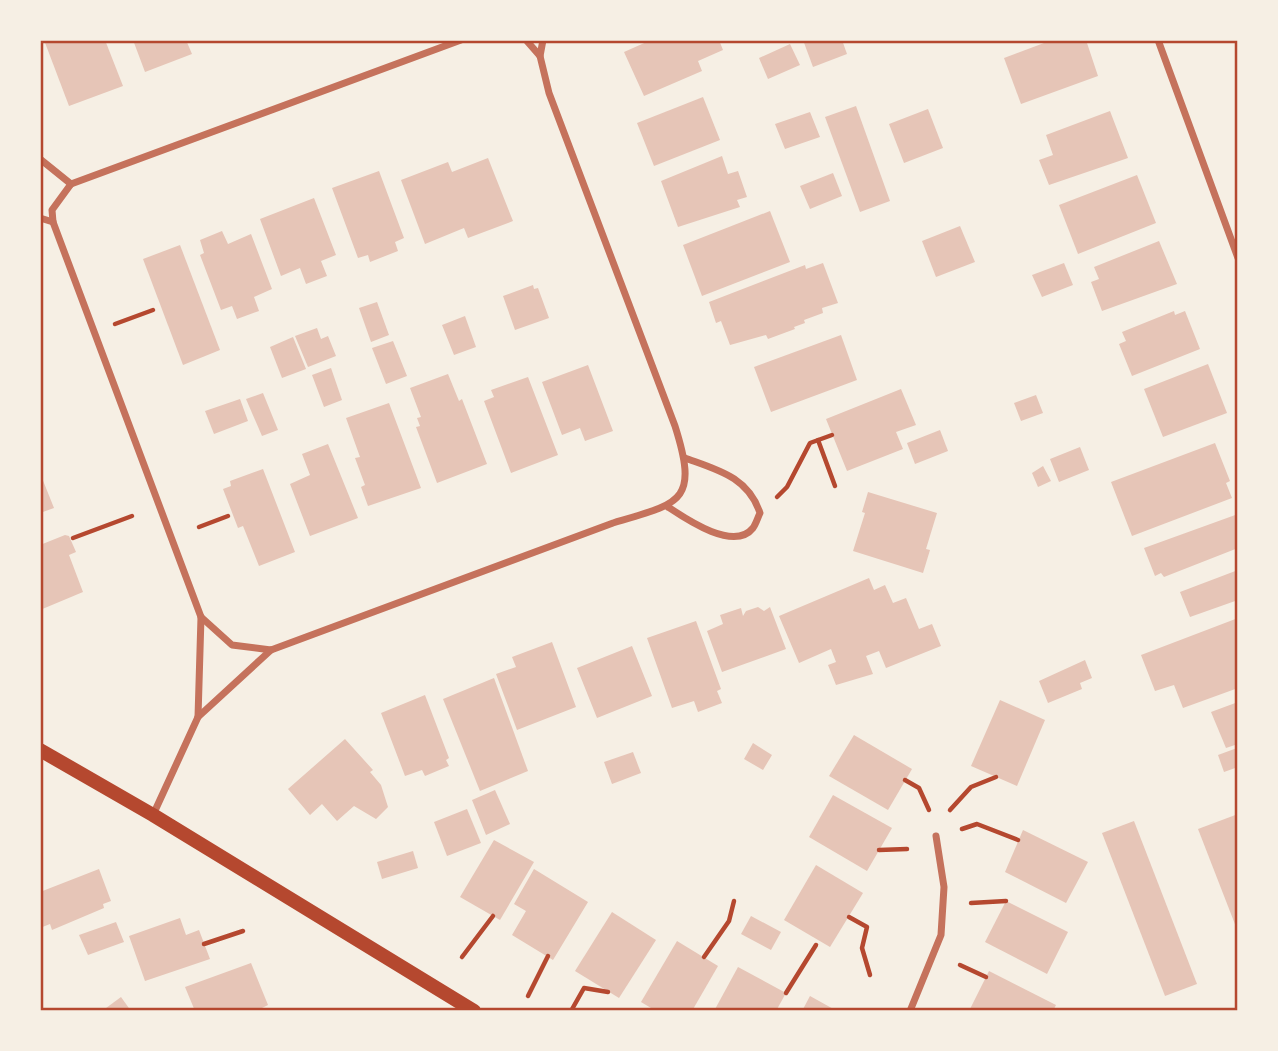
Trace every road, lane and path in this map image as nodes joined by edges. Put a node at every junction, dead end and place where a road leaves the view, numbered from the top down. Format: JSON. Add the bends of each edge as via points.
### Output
{"nodes":[{"id":1,"x":461,"y":40,"type":"edge"},
{"id":2,"x":526,"y":40,"type":"edge"},
{"id":3,"x":543,"y":40,"type":"edge"},
{"id":4,"x":1158,"y":40,"type":"edge"},
{"id":5,"x":540,"y":56,"type":"junction"},
{"id":6,"x":40,"y":159,"type":"edge"},
{"id":7,"x":71,"y":184,"type":"junction"},
{"id":8,"x":40,"y":218,"type":"edge"},
{"id":9,"x":53,"y":222,"type":"junction"},
{"id":10,"x":1238,"y":258,"type":"edge"},
{"id":11,"x":153,"y":310,"type":"dead end"},
{"id":12,"x":94,"y":331,"type":"junction"},
{"id":13,"x":831,"y":435,"type":"dead end"},
{"id":14,"x":817,"y":440,"type":"junction"},
{"id":15,"x":685,"y":458,"type":"junction"},
{"id":16,"x":835,"y":486,"type":"dead end"},
{"id":17,"x":668,"y":507,"type":"junction"},
{"id":18,"x":760,"y":513,"type":"junction"},
{"id":19,"x":132,"y":516,"type":"dead end"},
{"id":20,"x":228,"y":516,"type":"dead end"},
{"id":21,"x":199,"y":527,"type":"dead end"},
{"id":22,"x":73,"y":538,"type":"dead end"},
{"id":23,"x":201,"y":617,"type":"junction"},
{"id":24,"x":271,"y":650,"type":"junction"},
{"id":25,"x":198,"y":716,"type":"junction"},
{"id":26,"x":40,"y":750,"type":"edge"},
{"id":27,"x":996,"y":777,"type":"dead end"},
{"id":28,"x":905,"y":780,"type":"dead end"},
{"id":29,"x":929,"y":810,"type":"dead end"},
{"id":30,"x":950,"y":810,"type":"dead end"},
{"id":31,"x":153,"y":815,"type":"junction"},
{"id":32,"x":962,"y":829,"type":"dead end"},
{"id":33,"x":936,"y":835,"type":"dead end"},
{"id":34,"x":1018,"y":840,"type":"dead end"},
{"id":35,"x":907,"y":849,"type":"dead end"},
{"id":36,"x":879,"y":850,"type":"dead end"},
{"id":37,"x":734,"y":901,"type":"dead end"},
{"id":38,"x":1006,"y":901,"type":"dead end"},
{"id":39,"x":971,"y":903,"type":"dead end"},
{"id":40,"x":493,"y":916,"type":"dead end"},
{"id":41,"x":849,"y":917,"type":"dead end"},
{"id":42,"x":243,"y":930,"type":"dead end"},
{"id":43,"x":204,"y":944,"type":"dead end"},
{"id":44,"x":816,"y":945,"type":"dead end"},
{"id":45,"x":548,"y":956,"type":"dead end"},
{"id":46,"x":462,"y":957,"type":"dead end"},
{"id":47,"x":704,"y":957,"type":"dead end"},
{"id":48,"x":960,"y":965,"type":"dead end"},
{"id":49,"x":870,"y":975,"type":"dead end"},
{"id":50,"x":986,"y":977,"type":"dead end"},
{"id":51,"x":608,"y":992,"type":"dead end"},
{"id":52,"x":786,"y":993,"type":"dead end"},
{"id":53,"x":528,"y":996,"type":"dead end"},
{"id":54,"x":474,"y":1011,"type":"edge"},
{"id":55,"x":571,"y":1011,"type":"edge"},
{"id":56,"x":910,"y":1011,"type":"edge"}],
"edges":[{"from":1,"to":7,"type":"street"},
{"from":2,"to":5,"type":"street"},
{"from":3,"to":5,"type":"street"},
{"from":4,"to":10,"type":"street"},
{"from":5,"to":15,"type":"street","via":[[549,93]]},
{"from":6,"to":7,"type":"street"},
{"from":7,"to":9,"type":"street","via":[[52,210]]},
{"from":8,"to":9,"type":"street"},
{"from":9,"to":12,"type":"street"},
{"from":11,"to":12,"type":"path"},
{"from":12,"to":23,"type":"street"},
{"from":13,"to":14,"type":"path"},
{"from":14,"to":16,"type":"path"},
{"from":14,"to":18,"type":"path","via":[[810,443],[788,487]]},
{"from":15,"to":17,"type":"street","via":[[682,491]]},
{"from":15,"to":18,"type":"street","via":[[732,475],[754,494]]},
{"from":17,"to":18,"type":"street","via":[[696,526],[725,535],[742,536],[753,528]]},
{"from":17,"to":24,"type":"street","via":[[613,523]]},
{"from":19,"to":22,"type":"path"},
{"from":20,"to":21,"type":"path"},
{"from":23,"to":24,"type":"street","via":[[232,645]]},
{"from":23,"to":25,"type":"street"},
{"from":24,"to":25,"type":"street"},
{"from":25,"to":31,"type":"street"},
{"from":26,"to":31,"type":"main road"},
{"from":27,"to":30,"type":"path","via":[[971,787]]},
{"from":28,"to":29,"type":"path","via":[[919,788]]},
{"from":31,"to":54,"type":"main road"},
{"from":32,"to":34,"type":"path","via":[[977,824]]},
{"from":33,"to":56,"type":"street","via":[[944,887],[941,935]]},
{"from":35,"to":36,"type":"path"},
{"from":37,"to":47,"type":"path","via":[[729,921]]},
{"from":38,"to":39,"type":"path"},
{"from":40,"to":46,"type":"path"},
{"from":41,"to":49,"type":"path","via":[[867,927],[862,948]]},
{"from":42,"to":43,"type":"path"},
{"from":44,"to":52,"type":"path"},
{"from":45,"to":53,"type":"path"},
{"from":48,"to":50,"type":"path"},
{"from":51,"to":55,"type":"path","via":[[584,988]]}]}
